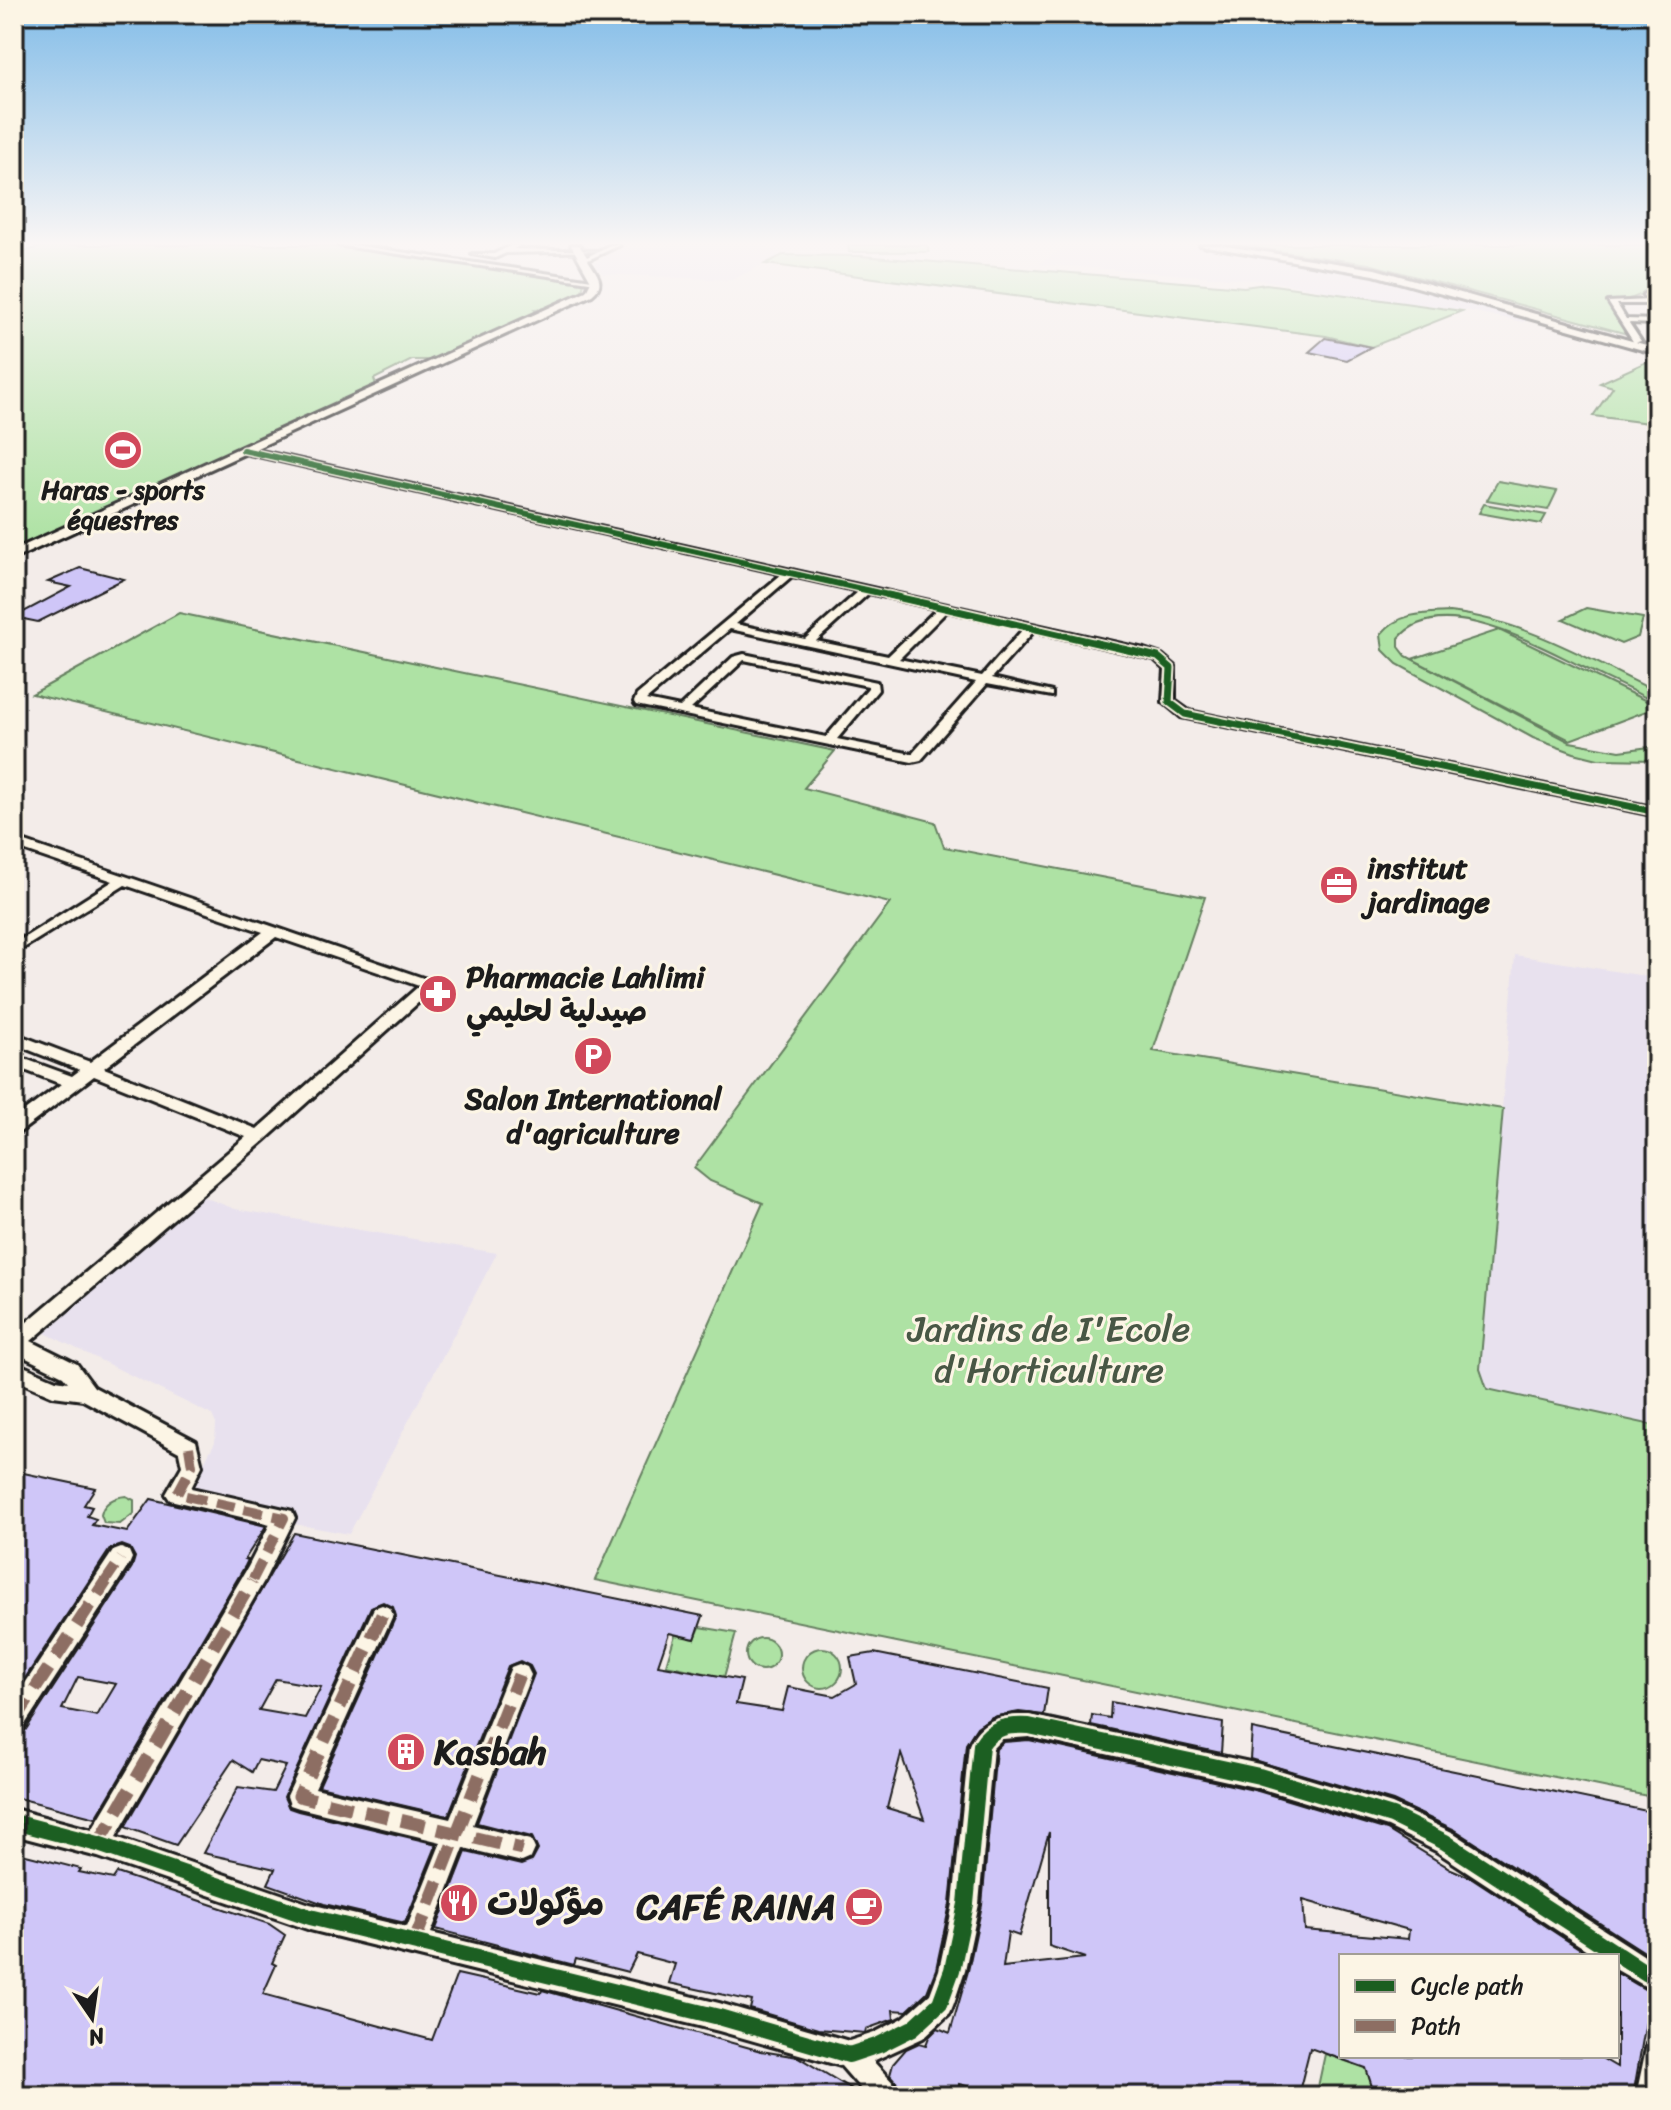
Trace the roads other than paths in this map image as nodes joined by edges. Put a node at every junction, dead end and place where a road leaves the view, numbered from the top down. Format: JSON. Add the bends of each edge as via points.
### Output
{"nodes":[{"id":1,"x":478,"y":343,"type":"edge"},
{"id":2,"x":1636,"y":343,"type":"edge"},
{"id":3,"x":1656,"y":349,"type":"edge"},
{"id":4,"x":243,"y":450,"type":"junction"},
{"id":5,"x":14,"y":555,"type":"edge"},
{"id":6,"x":791,"y":572,"type":"junction"},
{"id":7,"x":866,"y":590,"type":"junction"},
{"id":8,"x":945,"y":607,"type":"junction"},
{"id":9,"x":727,"y":625,"type":"junction"},
{"id":10,"x":1031,"y":627,"type":"junction"},
{"id":11,"x":807,"y":643,"type":"junction"},
{"id":12,"x":837,"y":649,"type":"junction"},
{"id":13,"x":890,"y":661,"type":"junction"},
{"id":14,"x":815,"y":671,"type":"junction"},
{"id":15,"x":984,"y":682,"type":"junction"},
{"id":16,"x":1048,"y":694,"type":"dead end"},
{"id":17,"x":681,"y":712,"type":"junction"},
{"id":18,"x":828,"y":742,"type":"junction"},
{"id":19,"x":1657,"y":812,"type":"edge"},
{"id":20,"x":14,"y":842,"type":"edge"},
{"id":21,"x":125,"y":879,"type":"junction"},
{"id":22,"x":273,"y":932,"type":"junction"},
{"id":23,"x":14,"y":950,"type":"edge"},
{"id":24,"x":14,"y":1038,"type":"edge"},
{"id":25,"x":14,"y":1060,"type":"edge"},
{"id":26,"x":92,"y":1068,"type":"junction"},
{"id":27,"x":74,"y":1083,"type":"junction"},
{"id":28,"x":14,"y":1128,"type":"edge"},
{"id":29,"x":259,"y":1136,"type":"junction"},
{"id":30,"x":15,"y":1343,"type":"edge"},
{"id":31,"x":14,"y":1370,"type":"edge"},
{"id":32,"x":87,"y":1393,"type":"junction"},
{"id":33,"x":121,"y":1558,"type":"dead end"},
{"id":34,"x":382,"y":1615,"type":"dead end"},
{"id":35,"x":519,"y":1675,"type":"dead end"},
{"id":36,"x":14,"y":1721,"type":"edge"},
{"id":37,"x":14,"y":1822,"type":"edge"},
{"id":38,"x":457,"y":1833,"type":"junction"},
{"id":39,"x":98,"y":1844,"type":"junction"},
{"id":40,"x":522,"y":1849,"type":"dead end"},
{"id":41,"x":415,"y":1940,"type":"junction"},
{"id":42,"x":1617,"y":1954,"type":"edge"},
{"id":43,"x":1619,"y":1955,"type":"edge"},
{"id":44,"x":1657,"y":1980,"type":"edge"},
{"id":45,"x":1657,"y":2054,"type":"edge"},
{"id":46,"x":849,"y":2055,"type":"junction"},
{"id":47,"x":886,"y":2096,"type":"edge"},
{"id":48,"x":1650,"y":2096,"type":"edge"}],
"edges":[{"from":1,"to":4,"type":"main road"},
{"from":2,"to":3,"type":"main road"},
{"from":4,"to":5,"type":"main road"},
{"from":4,"to":6,"type":"street"},
{"from":6,"to":7,"type":"street"},
{"from":6,"to":9,"type":"street"},
{"from":7,"to":8,"type":"street"},
{"from":7,"to":11,"type":"street"},
{"from":8,"to":10,"type":"street"},
{"from":8,"to":13,"type":"street"},
{"from":9,"to":11,"type":"street"},
{"from":9,"to":17,"type":"street","via":[[640,699]]},
{"from":10,"to":15,"type":"street"},
{"from":10,"to":19,"type":"street","via":[[1164,660],[1173,676],[1169,702],[1185,714]]},
{"from":11,"to":12,"type":"street"},
{"from":12,"to":13,"type":"street"},
{"from":12,"to":14,"type":"street"},
{"from":13,"to":15,"type":"street"},
{"from":14,"to":17,"type":"street","via":[[741,658]]},
{"from":14,"to":18,"type":"street","via":[[863,680],[874,688]]},
{"from":15,"to":16,"type":"street"},
{"from":15,"to":18,"type":"street","via":[[917,757]]},
{"from":17,"to":18,"type":"street"},
{"from":20,"to":21,"type":"street"},
{"from":21,"to":22,"type":"street"},
{"from":21,"to":23,"type":"street"},
{"from":22,"to":26,"type":"street"},
{"from":22,"to":29,"type":"street","via":[[430,985]]},
{"from":24,"to":26,"type":"street"},
{"from":25,"to":27,"type":"street"},
{"from":26,"to":27,"type":"street"},
{"from":26,"to":29,"type":"street"},
{"from":27,"to":28,"type":"street"},
{"from":29,"to":30,"type":"street"},
{"from":30,"to":32,"type":"street","via":[[70,1370]]},
{"from":31,"to":32,"type":"street","via":[[53,1388]]},
{"from":32,"to":39,"type":"street","via":[[189,1447],[192,1466],[177,1494],[284,1518]]},
{"from":33,"to":36,"type":"street"},
{"from":34,"to":38,"type":"street","via":[[299,1796]]},
{"from":35,"to":38,"type":"street"},
{"from":37,"to":39,"type":"street"},
{"from":38,"to":40,"type":"street"},
{"from":38,"to":41,"type":"street"},
{"from":39,"to":41,"type":"street","via":[[310,1917]]},
{"from":41,"to":46,"type":"street"},
{"from":42,"to":46,"type":"street","via":[[1445,1842],[1392,1816],[1259,1776],[1012,1725],[991,1731],[981,1745],[966,1904],[940,2003],[913,2028]]},
{"from":43,"to":44,"type":"street"},
{"from":45,"to":48,"type":"street"},
{"from":46,"to":47,"type":"street"}]}
